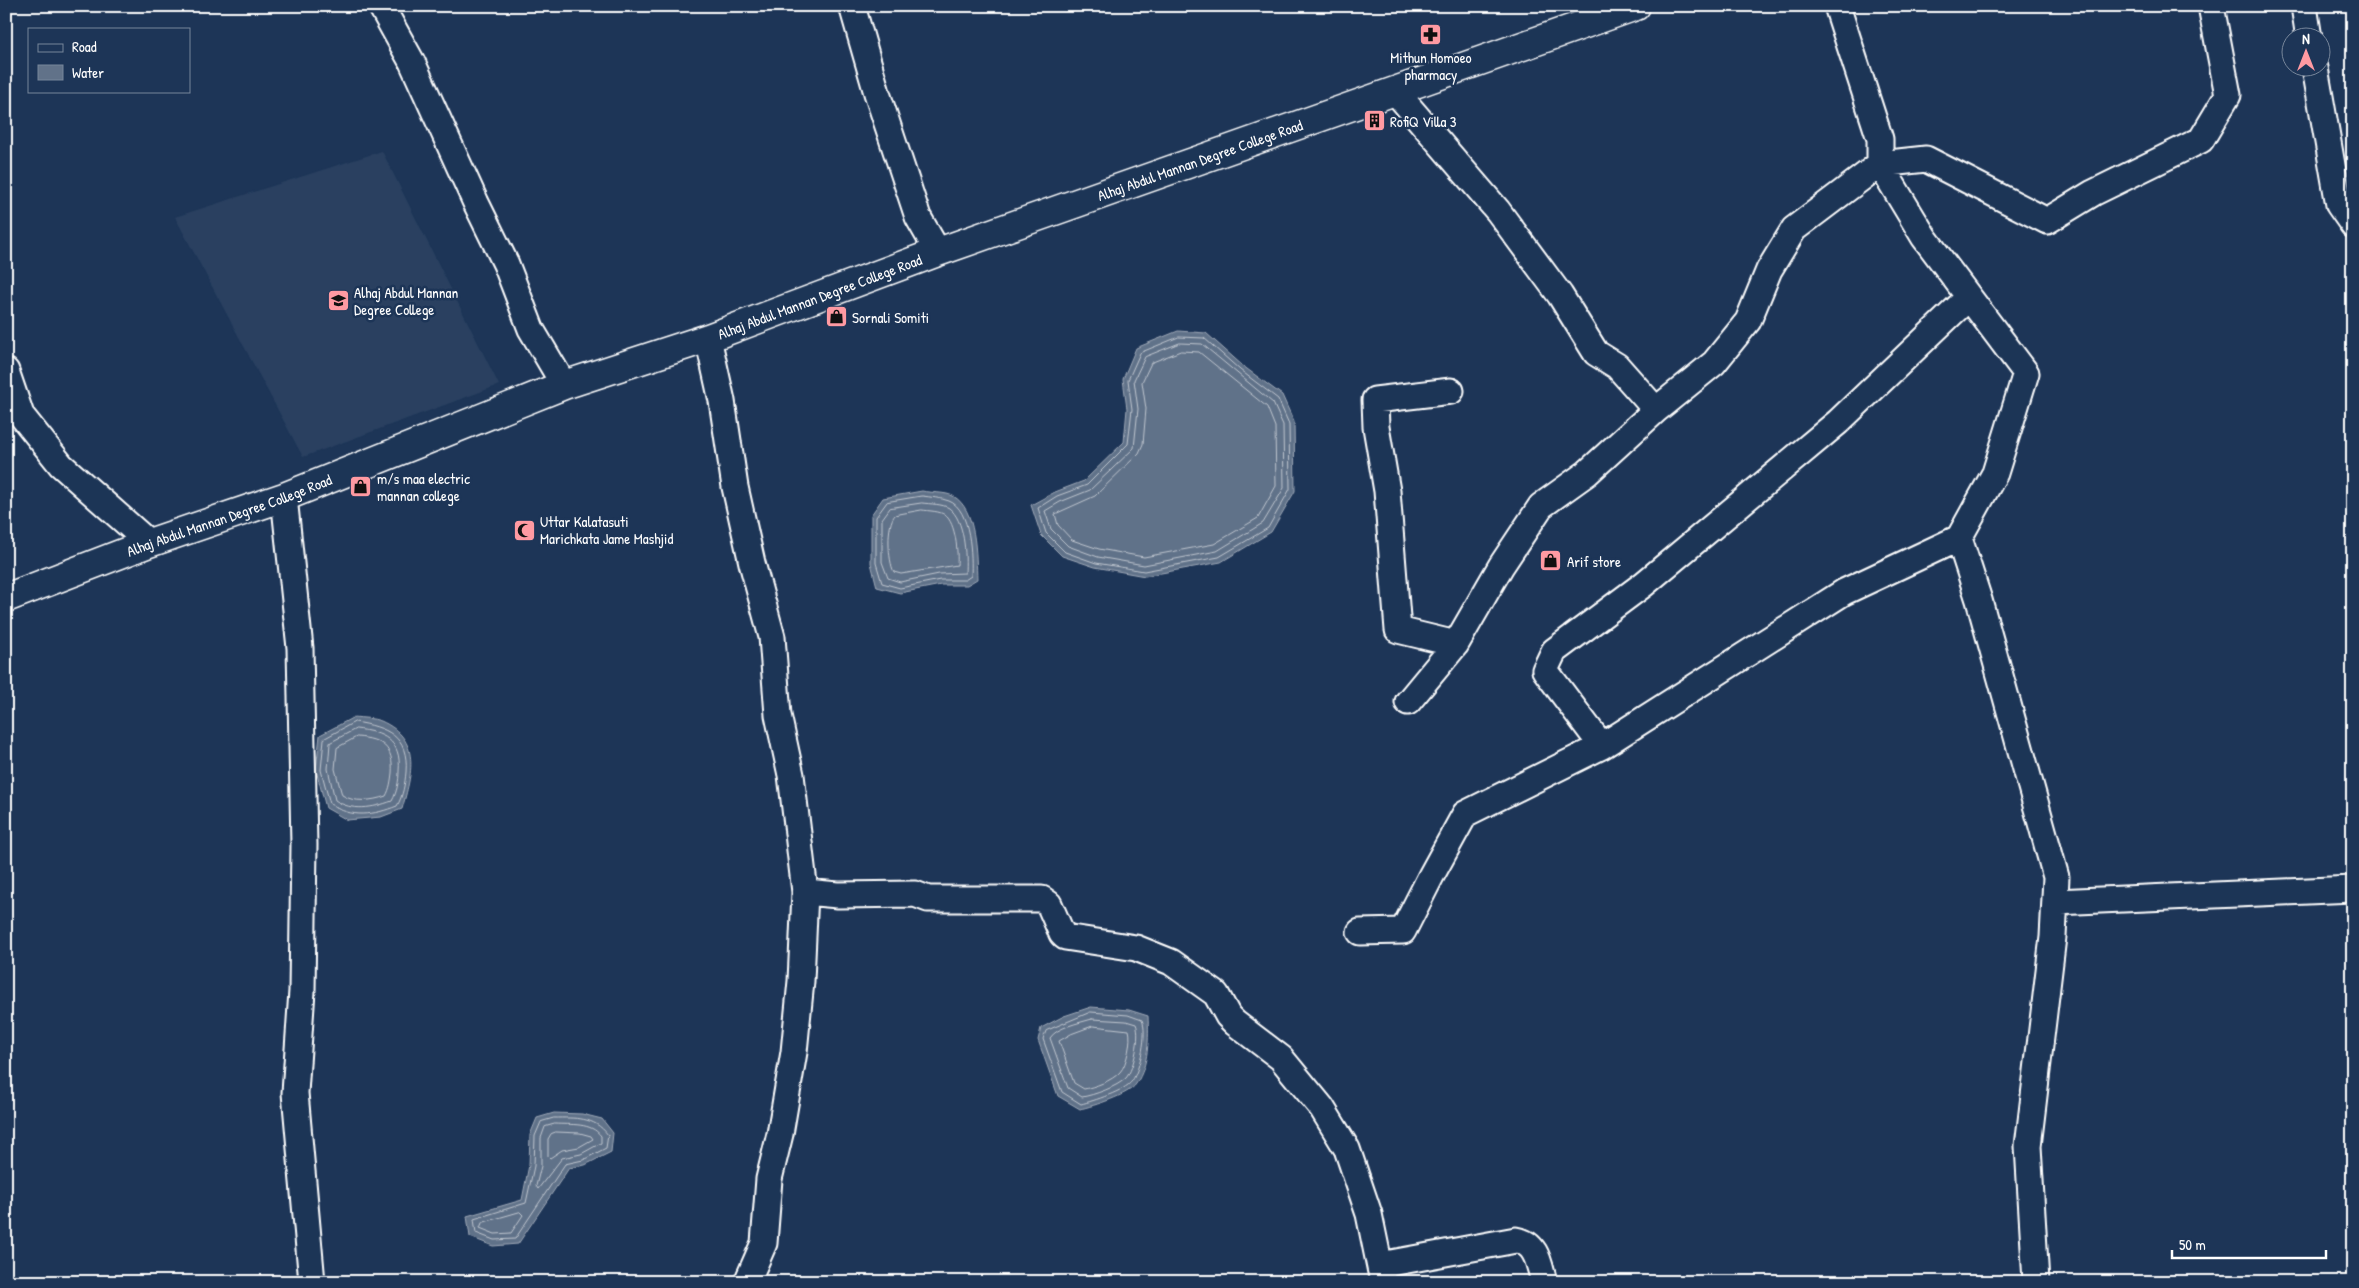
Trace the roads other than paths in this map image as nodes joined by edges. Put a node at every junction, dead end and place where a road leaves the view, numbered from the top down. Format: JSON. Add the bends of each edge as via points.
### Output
{"nodes":[{"id":1,"x":381,"y":6,"type":"edge"},
{"id":2,"x":852,"y":6,"type":"edge"},
{"id":3,"x":1636,"y":6,"type":"edge"},
{"id":4,"x":1837,"y":6,"type":"edge"},
{"id":5,"x":2211,"y":6,"type":"edge"},
{"id":6,"x":2304,"y":6,"type":"edge"},
{"id":7,"x":2307,"y":28,"type":"edge"},
{"id":8,"x":2316,"y":78,"type":"edge"},
{"id":9,"x":1395,"y":91,"type":"junction"},
{"id":10,"x":1880,"y":164,"type":"junction"},
{"id":11,"x":2353,"y":225,"type":"edge"},
{"id":12,"x":938,"y":252,"type":"junction"},
{"id":13,"x":1969,"y":297,"type":"junction"},
{"id":14,"x":708,"y":338,"type":"junction"},
{"id":15,"x":6,"y":371,"type":"edge"},
{"id":16,"x":564,"y":385,"type":"junction"},
{"id":17,"x":1451,"y":391,"type":"dead end"},
{"id":18,"x":1656,"y":410,"type":"junction"},
{"id":19,"x":284,"y":497,"type":"junction"},
{"id":20,"x":1959,"y":538,"type":"junction"},
{"id":21,"x":149,"y":542,"type":"junction"},
{"id":22,"x":6,"y":598,"type":"edge"},
{"id":23,"x":1456,"y":644,"type":"junction"},
{"id":24,"x":1408,"y":702,"type":"dead end"},
{"id":25,"x":1602,"y":746,"type":"junction"},
{"id":26,"x":2353,"y":889,"type":"edge"},
{"id":27,"x":806,"y":892,"type":"junction"},
{"id":28,"x":2055,"y":902,"type":"junction"},
{"id":29,"x":1360,"y":932,"type":"dead end"},
{"id":30,"x":1382,"y":1273,"type":"edge"},
{"id":31,"x":312,"y":1282,"type":"edge"},
{"id":32,"x":747,"y":1282,"type":"edge"},
{"id":33,"x":1544,"y":1282,"type":"edge"},
{"id":34,"x":2036,"y":1282,"type":"edge"}],
"edges":[{"from":1,"to":16,"type":"street","via":[[412,62],[506,264],[531,329]]},
{"from":2,"to":12,"type":"street","via":[[918,218]]},
{"from":3,"to":9,"type":"street","name":"Alhaj Abdul Mannan Degree College Road"},
{"from":4,"to":10,"type":"street","via":[[1880,139]]},
{"from":5,"to":10,"type":"street","via":[[2228,95],[2201,140],[2093,193],[2047,221],[1926,159]]},
{"from":6,"to":7,"type":"street"},
{"from":8,"to":11,"type":"street","via":[[2339,205]]},
{"from":9,"to":12,"type":"street","name":"Alhaj Abdul Mannan Degree College Road"},
{"from":9,"to":18,"type":"street","via":[[1498,211],[1560,295],[1596,353],[1616,366]]},
{"from":10,"to":13,"type":"street","via":[[1924,237]]},
{"from":10,"to":18,"type":"street","via":[[1794,229],[1770,270],[1748,321],[1714,364]]},
{"from":12,"to":14,"type":"street","name":"Alhaj Abdul Mannan Degree College Road"},
{"from":13,"to":20,"type":"street","via":[[2026,373],[1995,473]]},
{"from":13,"to":25,"type":"street","via":[[1838,422],[1644,584],[1554,651],[1545,670]]},
{"from":14,"to":16,"type":"street","name":"Alhaj Abdul Mannan Degree College Road"},
{"from":14,"to":27,"type":"street","via":[[722,401],[735,487],[772,637],[778,716],[791,775]]},
{"from":15,"to":21,"type":"street","via":[[21,415],[61,465]]},
{"from":16,"to":19,"type":"street","name":"Alhaj Abdul Mannan Degree College Road"},
{"from":17,"to":23,"type":"street","via":[[1375,400],[1376,427],[1387,491],[1398,630]]},
{"from":18,"to":23,"type":"street","via":[[1587,473],[1541,506],[1501,566]]},
{"from":19,"to":21,"type":"street","name":"Alhaj Abdul Mannan Degree College Road"},
{"from":19,"to":31,"type":"street","via":[[300,648],[304,845],[302,991],[295,1093]]},
{"from":20,"to":25,"type":"street","via":[[1844,592]]},
{"from":20,"to":28,"type":"street","via":[[2056,877]]},
{"from":21,"to":22,"type":"street","name":"Alhaj Abdul Mannan Degree College Road"},
{"from":23,"to":24,"type":"street"},
{"from":25,"to":29,"type":"street","via":[[1465,814],[1403,931]]},
{"from":26,"to":28,"type":"street"},
{"from":27,"to":30,"type":"street","via":[[914,894],[928,899],[1042,899],[1049,904],[1065,936],[1136,948],[1171,962],[1216,994],[1228,1016],[1281,1058],[1322,1108],[1347,1149],[1369,1214]]},
{"from":27,"to":32,"type":"street","via":[[794,1052],[780,1134],[768,1179],[764,1243]]},
{"from":28,"to":34,"type":"street","via":[[2028,1146]]},
{"from":30,"to":33,"type":"street","via":[[1516,1240],[1525,1242],[1535,1252]]}]}
